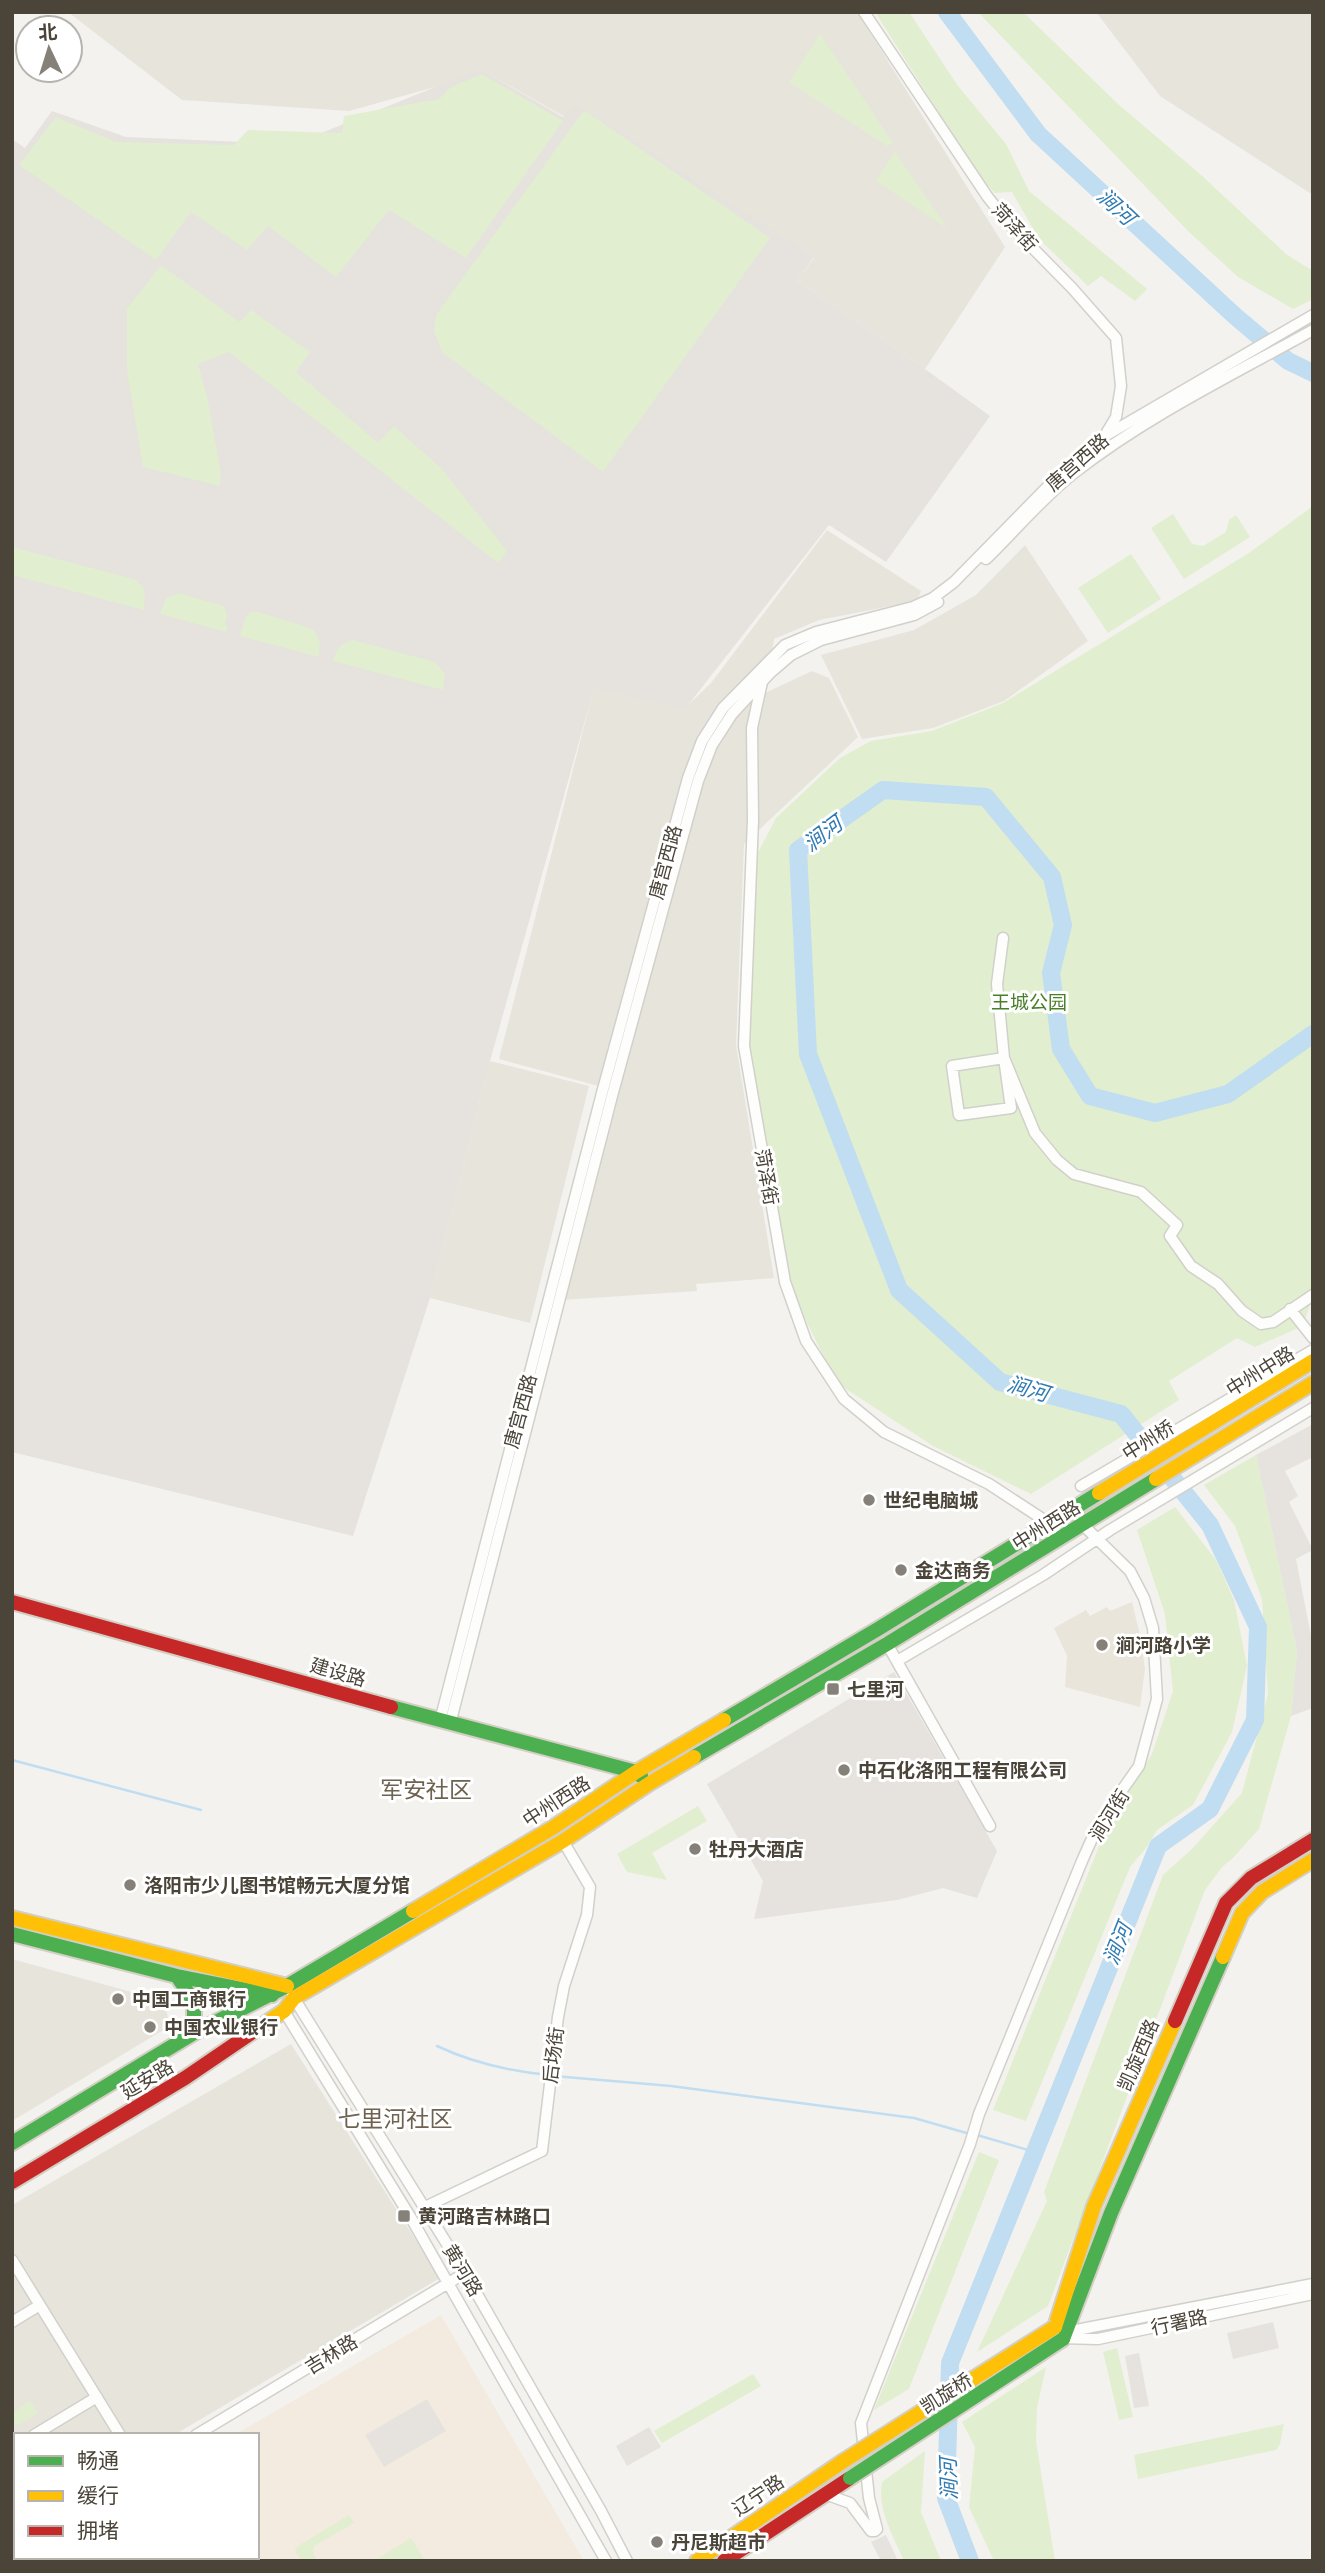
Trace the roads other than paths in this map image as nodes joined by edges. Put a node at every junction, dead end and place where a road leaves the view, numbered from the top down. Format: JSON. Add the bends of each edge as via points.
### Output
{"nodes":[{"id":1,"x":864,"y":12,"type":"edge"},
{"id":2,"x":1313,"y":315,"type":"edge"},
{"id":3,"x":1313,"y":330,"type":"edge"},
{"id":4,"x":1139,"y":421,"type":"junction"},
{"id":5,"x":1105,"y":436,"type":"junction"},
{"id":6,"x":1110,"y":447,"type":"junction"},
{"id":7,"x":762,"y":682,"type":"junction"},
{"id":8,"x":1003,"y":939,"type":"dead end"},
{"id":9,"x":1004,"y":1058,"type":"junction"},
{"id":10,"x":1313,"y":1295,"type":"edge"},
{"id":11,"x":1290,"y":1310,"type":"junction"},
{"id":12,"x":1313,"y":1338,"type":"edge"},
{"id":13,"x":1313,"y":1350,"type":"edge"},
{"id":14,"x":1313,"y":1361,"type":"edge"},
{"id":15,"x":1313,"y":1382,"type":"edge"},
{"id":16,"x":1224,"y":1408,"type":"junction"},
{"id":17,"x":1313,"y":1408,"type":"edge"},
{"id":18,"x":1237,"y":1430,"type":"joint"},
{"id":19,"x":1081,"y":1486,"type":"dead end"},
{"id":20,"x":1088,"y":1500,"type":"joint"},
{"id":21,"x":1097,"y":1515,"type":"joint"},
{"id":22,"x":1050,"y":1524,"type":"junction"},
{"id":23,"x":1083,"y":1525,"type":"junction"},
{"id":24,"x":1060,"y":1539,"type":"junction"},
{"id":25,"x":1097,"y":1539,"type":"junction"},
{"id":26,"x":12,"y":1592,"type":"edge"},
{"id":27,"x":12,"y":1602,"type":"edge"},
{"id":28,"x":878,"y":1629,"type":"junction"},
{"id":29,"x":887,"y":1644,"type":"junction"},
{"id":30,"x":897,"y":1661,"type":"junction"},
{"id":31,"x":446,"y":1718,"type":"junction"},
{"id":32,"x":641,"y":1769,"type":"junction"},
{"id":33,"x":650,"y":1783,"type":"junction"},
{"id":34,"x":990,"y":1826,"type":"dead end"},
{"id":35,"x":1313,"y":1840,"type":"edge"},
{"id":36,"x":563,"y":1841,"type":"junction"},
{"id":37,"x":1313,"y":1860,"type":"edge"},
{"id":38,"x":12,"y":1918,"type":"edge"},
{"id":39,"x":12,"y":1934,"type":"edge"},
{"id":40,"x":177,"y":1976,"type":"junction"},
{"id":41,"x":291,"y":1992,"type":"junction"},
{"id":42,"x":271,"y":1994,"type":"junction"},
{"id":43,"x":284,"y":2011,"type":"junction"},
{"id":44,"x":194,"y":2033,"type":"junction"},
{"id":45,"x":12,"y":2143,"type":"edge"},
{"id":46,"x":12,"y":2182,"type":"edge"},
{"id":47,"x":425,"y":2207,"type":"junction"},
{"id":48,"x":12,"y":2260,"type":"edge"},
{"id":49,"x":465,"y":2273,"type":"junction"},
{"id":50,"x":448,"y":2283,"type":"junction"},
{"id":51,"x":1313,"y":2284,"type":"edge"},
{"id":52,"x":1313,"y":2294,"type":"edge"},
{"id":53,"x":40,"y":2305,"type":"junction"},
{"id":54,"x":12,"y":2322,"type":"edge"},
{"id":55,"x":1058,"y":2333,"type":"junction"},
{"id":56,"x":97,"y":2398,"type":"junction"},
{"id":57,"x":37,"y":2433,"type":"edge"},
{"id":58,"x":119,"y":2433,"type":"edge"},
{"id":59,"x":199,"y":2433,"type":"edge"},
{"id":60,"x":842,"y":2462,"type":"joint"},
{"id":61,"x":850,"y":2478,"type":"joint"},
{"id":62,"x":825,"y":2494,"type":"junction"},
{"id":63,"x":606,"y":2561,"type":"edge"},
{"id":64,"x":627,"y":2561,"type":"edge"},
{"id":65,"x":697,"y":2561,"type":"edge"},
{"id":66,"x":724,"y":2561,"type":"edge"}],
"edges":[{"from":1,"to":5,"type":"street","name":"菏泽街","via":[[987,196],[1116,338],[1121,386],[1116,417]]},
{"from":2,"to":4,"type":"street","name":"唐宫西路"},
{"from":3,"to":4,"type":"street","name":"唐宫西路"},
{"from":4,"to":5,"type":"street","name":"唐宫西路"},
{"from":4,"to":6,"type":"street","name":"唐宫西路"},
{"from":5,"to":6,"type":"street"},
{"from":5,"to":31,"type":"street","name":"唐宫西路","via":[[933,598],[785,645],[723,708],[702,741],[609,1067]]},
{"from":6,"to":7,"type":"street","name":"唐宫西路","via":[[1071,475],[935,604],[914,615],[821,640],[791,655]]},
{"from":7,"to":22,"type":"street","name":"菏泽街","via":[[752,728],[744,1046],[785,1282],[806,1341],[844,1399],[884,1432],[989,1484]]},
{"from":7,"to":31,"type":"street","name":"唐宫西路","via":[[732,714],[698,781]]},
{"from":8,"to":9,"type":"street","via":[[997,985]]},
{"from":9,"to":9,"type":"street","via":[[952,1066],[960,1115],[1011,1108]]},
{"from":9,"to":11,"type":"street","via":[[1035,1133],[1057,1160],[1074,1174],[1141,1192],[1177,1225],[1170,1236],[1191,1266],[1261,1324]]},
{"from":10,"to":11,"type":"street"},
{"from":11,"to":12,"type":"street"},
{"from":13,"to":16,"type":"street"},
{"from":14,"to":16,"type":"main road","name":"中州中路"},
{"from":15,"to":18,"type":"main road","name":"中州中路"},
{"from":16,"to":19,"type":"street"},
{"from":16,"to":20,"type":"main road","name":"中州桥"},
{"from":17,"to":25,"type":"street"},
{"from":18,"to":21,"type":"main road","name":"中州桥"},
{"from":20,"to":22,"type":"main road","name":"中州西路"},
{"from":21,"to":23,"type":"main road","name":"中州西路"},
{"from":22,"to":24,"type":"street","name":"菏泽街"},
{"from":22,"to":28,"type":"main road","name":"中州西路"},
{"from":23,"to":24,"type":"main road","name":"中州西路"},
{"from":23,"to":25,"type":"street","name":"涧河街"},
{"from":24,"to":29,"type":"main road","name":"中州西路"},
{"from":25,"to":30,"type":"street"},
{"from":25,"to":62,"type":"street","name":"涧河街","via":[[1130,1571],[1153,1628],[1157,1699],[1139,1766],[1099,1823],[979,2114],[861,2423],[877,2529],[871,2531],[850,2503]]},
{"from":26,"to":31,"type":"main road","name":"建设路"},
{"from":27,"to":31,"type":"main road","name":"建设路"},
{"from":28,"to":29,"type":"street"},
{"from":28,"to":32,"type":"main road","name":"中州西路"},
{"from":29,"to":30,"type":"street"},
{"from":29,"to":33,"type":"main road","name":"中州西路"},
{"from":30,"to":34,"type":"street"},
{"from":31,"to":32,"type":"main road","name":"建设路"},
{"from":32,"to":33,"type":"main road","name":"建设路"},
{"from":32,"to":41,"type":"main road","name":"中州西路"},
{"from":33,"to":36,"type":"main road","name":"中州西路"},
{"from":35,"to":55,"type":"main road","name":"凯旋西路","via":[[1251,1878],[1226,1903],[1094,2206]]},
{"from":36,"to":41,"type":"main road","name":"中州西路"},
{"from":36,"to":47,"type":"street","name":"后场街","via":[[590,1887],[587,1915],[558,2017],[542,2151]]},
{"from":37,"to":55,"type":"main road","name":"凯旋西路","via":[[1262,1892],[1241,1913]]},
{"from":38,"to":41,"type":"main road"},
{"from":39,"to":40,"type":"main road"},
{"from":40,"to":42,"type":"main road"},
{"from":40,"to":44,"type":"main road","via":[[197,2009]]},
{"from":41,"to":42,"type":"main road","name":"延安路"},
{"from":41,"to":43,"type":"main road","name":"延安路"},
{"from":41,"to":47,"type":"street","name":"黄河路"},
{"from":42,"to":43,"type":"main road"},
{"from":42,"to":44,"type":"main road","name":"延安路"},
{"from":43,"to":46,"type":"main road","name":"延安路","via":[[185,2078]]},
{"from":43,"to":50,"type":"street","name":"黄河路"},
{"from":44,"to":45,"type":"main road","name":"延安路"},
{"from":47,"to":49,"type":"street","name":"黄河路"},
{"from":48,"to":53,"type":"street"},
{"from":49,"to":50,"type":"street","name":"吉林路"},
{"from":49,"to":64,"type":"street","name":"黄河路"},
{"from":50,"to":59,"type":"street","name":"吉林路"},
{"from":50,"to":63,"type":"street","name":"黄河路"},
{"from":51,"to":55,"type":"street","name":"行署路"},
{"from":52,"to":55,"type":"street","name":"行署路","via":[[1098,2339]]},
{"from":53,"to":54,"type":"street"},
{"from":53,"to":56,"type":"street"},
{"from":55,"to":60,"type":"main road","name":"凯旋桥","bridge":true},
{"from":55,"to":61,"type":"main road","name":"凯旋桥","bridge":true},
{"from":56,"to":57,"type":"street"},
{"from":56,"to":58,"type":"street"},
{"from":60,"to":65,"type":"main road","name":"辽宁路"},
{"from":61,"to":62,"type":"main road","name":"辽宁路"},
{"from":62,"to":66,"type":"main road","name":"辽宁路"}]}
